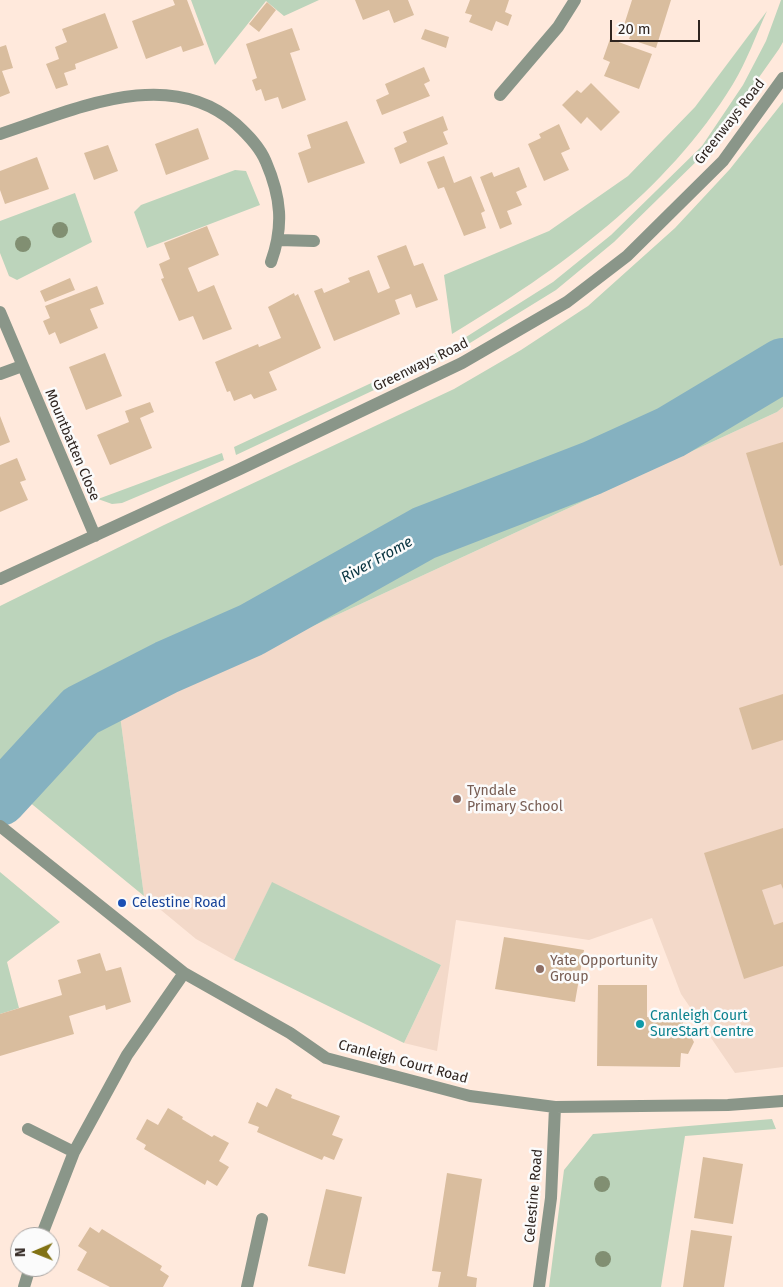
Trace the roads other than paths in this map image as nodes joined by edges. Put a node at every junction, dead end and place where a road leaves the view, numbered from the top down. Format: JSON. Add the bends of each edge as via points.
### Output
{"nodes":[{"id":1,"x":574,"y":0,"type":"edge"},
{"id":2,"x":783,"y":78,"type":"edge"},
{"id":3,"x":500,"y":95,"type":"dead end"},
{"id":4,"x":0,"y":134,"type":"edge"},
{"id":5,"x":279,"y":240,"type":"junction"},
{"id":6,"x":314,"y":241,"type":"dead end"},
{"id":7,"x":271,"y":262,"type":"dead end"},
{"id":8,"x":0,"y":312,"type":"edge"},
{"id":9,"x":22,"y":366,"type":"junction"},
{"id":10,"x":0,"y":374,"type":"edge"},
{"id":11,"x":94,"y":536,"type":"junction"},
{"id":12,"x":0,"y":579,"type":"edge"},
{"id":13,"x":1,"y":826,"type":"edge"},
{"id":14,"x":184,"y":973,"type":"junction"},
{"id":15,"x":783,"y":1101,"type":"edge"},
{"id":16,"x":555,"y":1107,"type":"junction"},
{"id":17,"x":28,"y":1129,"type":"dead end"},
{"id":18,"x":74,"y":1152,"type":"junction"},
{"id":19,"x":262,"y":1219,"type":"dead end"},
{"id":20,"x":45,"y":1227,"type":"edge"},
{"id":21,"x":247,"y":1287,"type":"edge"},
{"id":22,"x":538,"y":1287,"type":"edge"}],
"edges":[{"from":1,"to":3,"type":"street","via":[[558,27]]},
{"from":2,"to":11,"type":"street","name":"Greenways Road","via":[[723,161],[627,256],[567,302],[462,363]]},
{"from":4,"to":5,"type":"street","via":[[126,96],[157,94],[204,105],[226,115],[262,152],[274,181],[279,210]]},
{"from":5,"to":6,"type":"street"},
{"from":5,"to":7,"type":"street"},
{"from":8,"to":9,"type":"street","name":"Mountbatten Close"},
{"from":9,"to":10,"type":"street"},
{"from":9,"to":11,"type":"street","name":"Mountbatten Close"},
{"from":11,"to":12,"type":"street","name":"Greenways Road"},
{"from":13,"to":14,"type":"street","name":"Cranleigh Court Road"},
{"from":14,"to":16,"type":"street","name":"Cranleigh Court Road","via":[[290,1033],[326,1058],[470,1096]]},
{"from":14,"to":18,"type":"street","via":[[127,1054]]},
{"from":15,"to":16,"type":"street","name":"Cranleigh Court Road","via":[[728,1105]]},
{"from":16,"to":22,"type":"street","name":"Celestine Road","via":[[551,1198]]},
{"from":17,"to":18,"type":"street"},
{"from":18,"to":20,"type":"street"},
{"from":19,"to":21,"type":"street"}]}
